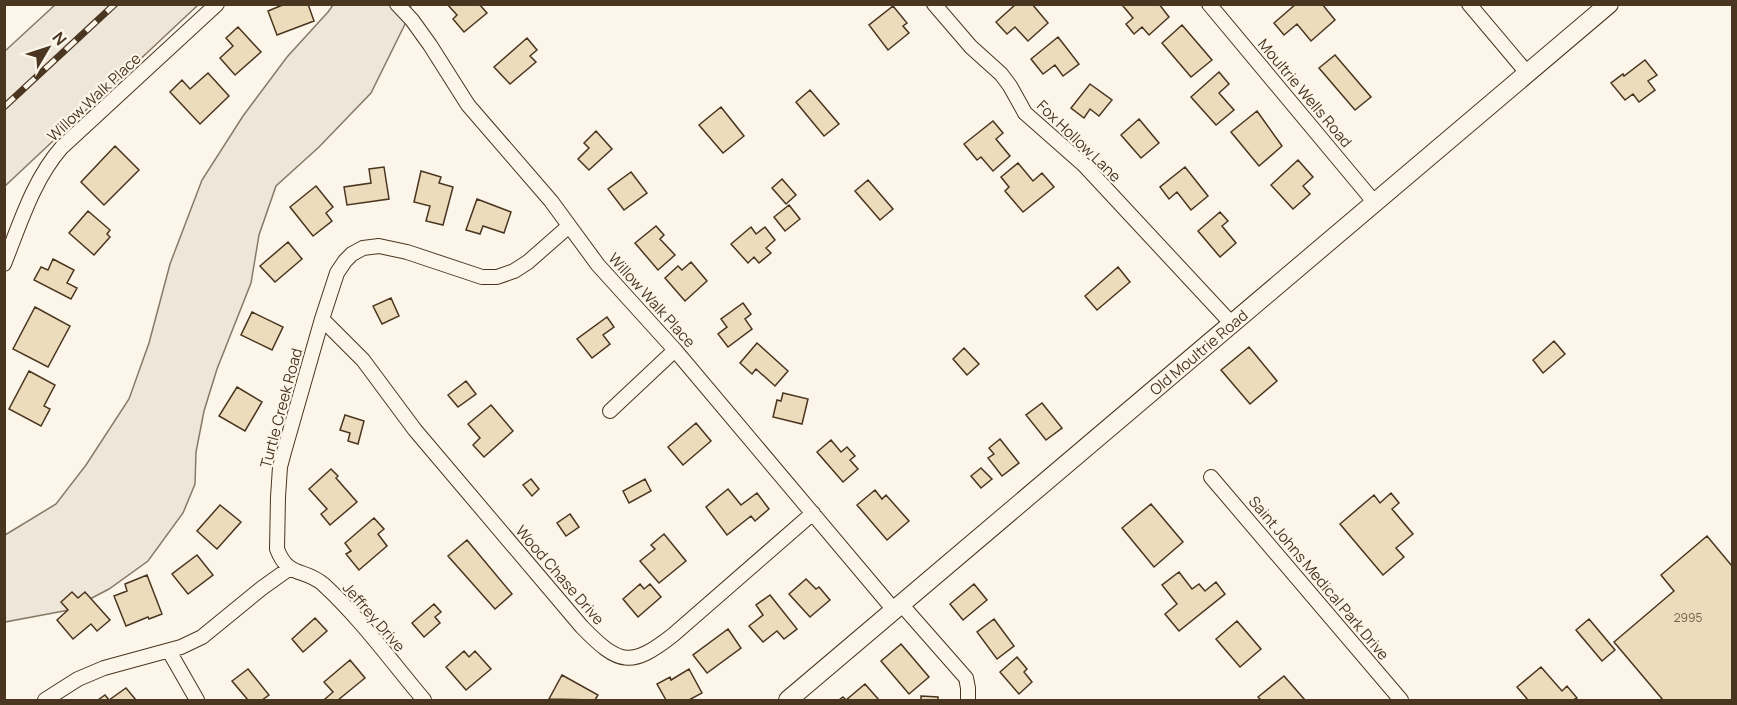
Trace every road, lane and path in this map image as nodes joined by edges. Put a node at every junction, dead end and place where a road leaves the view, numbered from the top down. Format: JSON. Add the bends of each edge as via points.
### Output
{"nodes":[{"id":1,"x":217,"y":4,"type":"edge"},
{"id":2,"x":397,"y":4,"type":"edge"},
{"id":3,"x":934,"y":4,"type":"edge"},
{"id":4,"x":1209,"y":4,"type":"edge"},
{"id":5,"x":1469,"y":4,"type":"edge"},
{"id":6,"x":1609,"y":4,"type":"edge"},
{"id":7,"x":1528,"y":74,"type":"junction"},
{"id":8,"x":1375,"y":202,"type":"junction"},
{"id":9,"x":569,"y":226,"type":"junction"},
{"id":10,"x":4,"y":264,"type":"edge"},
{"id":11,"x":322,"y":320,"type":"junction"},
{"id":12,"x":1232,"y":324,"type":"junction"},
{"id":13,"x":675,"y":350,"type":"junction"},
{"id":14,"x":610,"y":411,"type":"dead end"},
{"id":15,"x":1211,"y":477,"type":"dead end"},
{"id":16,"x":813,"y":513,"type":"junction"},
{"id":17,"x":290,"y":568,"type":"junction"},
{"id":18,"x":897,"y":607,"type":"junction"},
{"id":19,"x":169,"y":651,"type":"junction"},
{"id":20,"x":45,"y":700,"type":"edge"},
{"id":21,"x":197,"y":700,"type":"edge"},
{"id":22,"x":424,"y":700,"type":"edge"},
{"id":23,"x":788,"y":700,"type":"edge"},
{"id":24,"x":968,"y":700,"type":"edge"},
{"id":25,"x":1401,"y":700,"type":"edge"}],
"edges":[{"from":1,"to":10,"type":"street","name":"Willow Walk Place","via":[[48,163]]},
{"from":2,"to":9,"type":"street","name":"Willow Walk Place","via":[[430,45],[468,105]]},
{"from":3,"to":12,"type":"street","name":"Fox Hollow Lane","via":[[971,47],[1001,74],[1025,113],[1084,165]]},
{"from":4,"to":8,"type":"street","name":"Moultrie Wells Road"},
{"from":5,"to":7,"type":"street"},
{"from":6,"to":7,"type":"main road","name":"Old Moultrie Road"},
{"from":7,"to":8,"type":"main road","name":"Old Moultrie Road"},
{"from":8,"to":12,"type":"main road","name":"Old Moultrie Road"},
{"from":9,"to":11,"type":"street","name":"Turtle Creek Road","via":[[528,262],[497,277],[473,274],[379,246],[363,249],[352,254],[337,273]]},
{"from":9,"to":13,"type":"street","name":"Willow Walk Place","via":[[618,289]]},
{"from":11,"to":16,"type":"street","name":"Wood Chase Drive","via":[[363,360],[415,430],[604,650],[627,659],[642,656],[664,643]]},
{"from":11,"to":17,"type":"street","name":"Turtle Creek Road","via":[[280,468],[277,549]]},
{"from":12,"to":18,"type":"main road","name":"Old Moultrie Road"},
{"from":13,"to":14,"type":"street"},
{"from":13,"to":16,"type":"street","name":"Willow Walk Place"},
{"from":15,"to":25,"type":"street","name":"Saint Johns Medical Park Drive"},
{"from":16,"to":18,"type":"street","name":"Willow Walk Place"},
{"from":17,"to":19,"type":"street","via":[[202,637]]},
{"from":17,"to":22,"type":"street","name":"Jeffrey Drive","via":[[320,582],[349,610]]},
{"from":18,"to":23,"type":"main road","name":"Old Moultrie Road"},
{"from":18,"to":24,"type":"street","name":"Willow Walk Place","via":[[966,678]]},
{"from":19,"to":20,"type":"street","via":[[95,672]]},
{"from":19,"to":21,"type":"street"}]}
